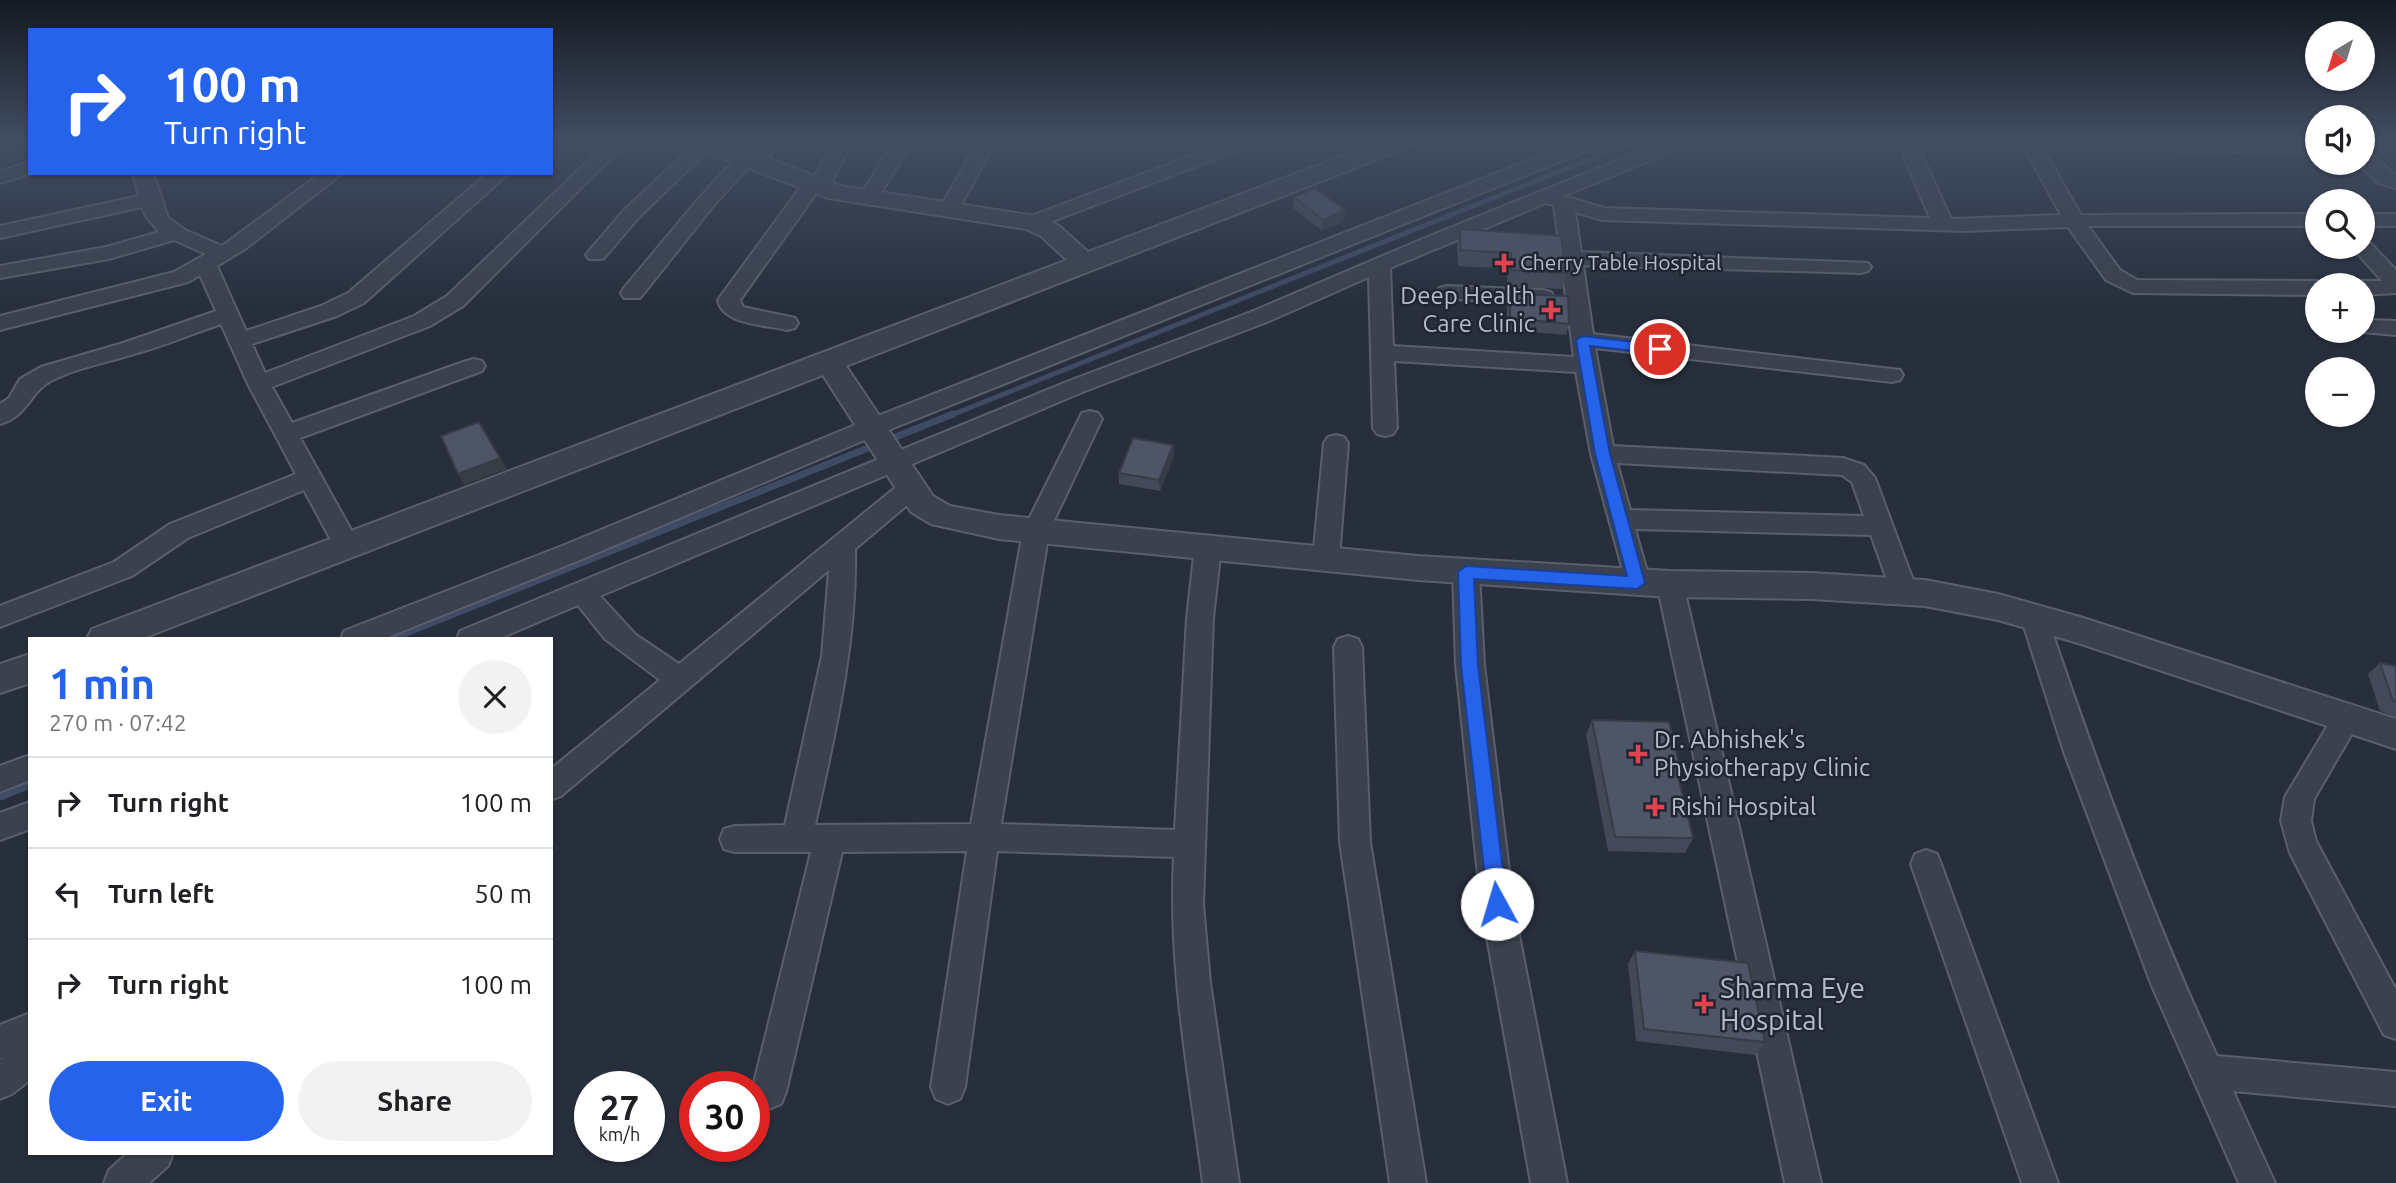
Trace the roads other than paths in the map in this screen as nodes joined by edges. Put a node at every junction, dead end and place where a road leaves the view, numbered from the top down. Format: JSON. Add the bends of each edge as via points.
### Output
{"nodes":[{"id":1,"x":150,"y":195,"type":"edge"},
{"id":2,"x":303,"y":195,"type":"edge"},
{"id":3,"x":474,"y":195,"type":"edge"},
{"id":4,"x":563,"y":195,"type":"edge"},
{"id":5,"x":650,"y":195,"type":"edge"},
{"id":6,"x":713,"y":195,"type":"edge"},
{"id":7,"x":809,"y":195,"type":"edge"},
{"id":8,"x":853,"y":195,"type":"edge"},
{"id":9,"x":870,"y":195,"type":"edge"},
{"id":10,"x":957,"y":195,"type":"edge"},
{"id":11,"x":1103,"y":195,"type":"edge"},
{"id":12,"x":1261,"y":195,"type":"edge"},
{"id":13,"x":1472,"y":195,"type":"edge"},
{"id":14,"x":1566,"y":195,"type":"edge"},
{"id":15,"x":1930,"y":195,"type":"edge"},
{"id":16,"x":2060,"y":195,"type":"edge"},
{"id":17,"x":151,"y":199,"type":"junction"},
{"id":18,"x":868,"y":199,"type":"junction"},
{"id":19,"x":1556,"y":200,"type":"junction"},
{"id":20,"x":949,"y":210,"type":"junction"},
{"id":21,"x":2305,"y":220,"type":"edge"},
{"id":22,"x":2375,"y":220,"type":"edge"},
{"id":23,"x":2396,"y":220,"type":"edge"},
{"id":24,"x":2074,"y":221,"type":"junction"},
{"id":25,"x":1033,"y":222,"type":"junction"},
{"id":26,"x":1943,"y":224,"type":"junction"},
{"id":27,"x":0,"y":232,"type":"edge"},
{"id":28,"x":177,"y":233,"type":"junction"},
{"id":29,"x":596,"y":255,"type":"dead end"},
{"id":30,"x":1571,"y":258,"type":"junction"},
{"id":31,"x":215,"y":259,"type":"junction"},
{"id":32,"x":2374,"y":259,"type":"edge"},
{"id":33,"x":1085,"y":262,"type":"junction"},
{"id":34,"x":1379,"y":265,"type":"junction"},
{"id":35,"x":1861,"y":267,"type":"dead end"},
{"id":36,"x":0,"y":272,"type":"edge"},
{"id":37,"x":2305,"y":288,"type":"edge"},
{"id":38,"x":2375,"y":288,"type":"edge"},
{"id":39,"x":632,"y":293,"type":"dead end"},
{"id":40,"x":1447,"y":293,"type":"dead end"},
{"id":41,"x":1577,"y":299,"type":"junction"},
{"id":42,"x":228,"y":314,"type":"junction"},
{"id":43,"x":0,"y":323,"type":"edge"},
{"id":44,"x":787,"y":323,"type":"dead end"},
{"id":45,"x":2375,"y":327,"type":"edge"},
{"id":46,"x":2396,"y":328,"type":"edge"},
{"id":47,"x":1583,"y":340,"type":"junction"},
{"id":48,"x":240,"y":341,"type":"junction"},
{"id":49,"x":1382,"y":353,"type":"junction"},
{"id":50,"x":829,"y":362,"type":"junction"},
{"id":51,"x":1586,"y":365,"type":"junction"},
{"id":52,"x":474,"y":366,"type":"dead end"},
{"id":53,"x":1892,"y":375,"type":"dead end"},
{"id":54,"x":259,"y":384,"type":"junction"},
{"id":55,"x":0,"y":416,"type":"edge"},
{"id":56,"x":1090,"y":419,"type":"dead end"},
{"id":57,"x":1385,"y":428,"type":"dead end"},
{"id":58,"x":286,"y":434,"type":"junction"},
{"id":59,"x":1336,"y":443,"type":"dead end"},
{"id":60,"x":888,"y":452,"type":"junction"},
{"id":61,"x":1603,"y":454,"type":"junction"},
{"id":62,"x":310,"y":478,"type":"junction"},
{"id":63,"x":1620,"y":520,"type":"junction"},
{"id":64,"x":1880,"y":526,"type":"junction"},
{"id":65,"x":1036,"y":531,"type":"junction"},
{"id":66,"x":842,"y":545,"type":"junction"},
{"id":67,"x":347,"y":546,"type":"junction"},
{"id":68,"x":1208,"y":547,"type":"junction"},
{"id":69,"x":1326,"y":559,"type":"junction"},
{"id":70,"x":1466,"y":572,"type":"junction"},
{"id":71,"x":1637,"y":583,"type":"junction"},
{"id":72,"x":1670,"y":584,"type":"junction"},
{"id":73,"x":1904,"y":591,"type":"junction"},
{"id":74,"x":584,"y":593,"type":"junction"},
{"id":75,"x":0,"y":617,"type":"edge"},
{"id":76,"x":2034,"y":617,"type":"junction"},
{"id":77,"x":109,"y":637,"type":"edge"},
{"id":78,"x":359,"y":637,"type":"edge"},
{"id":79,"x":475,"y":637,"type":"edge"},
{"id":80,"x":1348,"y":647,"type":"dead end"},
{"id":81,"x":28,"y":669,"type":"edge"},
{"id":82,"x":0,"y":679,"type":"edge"},
{"id":83,"x":681,"y":679,"type":"junction"},
{"id":84,"x":2347,"y":718,"type":"junction"},
{"id":85,"x":2396,"y":734,"type":"edge"},
{"id":86,"x":28,"y":768,"type":"edge"},
{"id":87,"x":0,"y":779,"type":"edge"},
{"id":88,"x":553,"y":785,"type":"edge"},
{"id":89,"x":28,"y":816,"type":"edge"},
{"id":90,"x":0,"y":827,"type":"edge"},
{"id":91,"x":984,"y":837,"type":"junction"},
{"id":92,"x":797,"y":838,"type":"junction"},
{"id":93,"x":830,"y":838,"type":"junction"},
{"id":94,"x":735,"y":839,"type":"dead end"},
{"id":95,"x":1191,"y":844,"type":"junction"},
{"id":96,"x":1926,"y":864,"type":"dead end"},
{"id":97,"x":2396,"y":1023,"type":"edge"},
{"id":98,"x":28,"y":1030,"type":"edge"},
{"id":99,"x":0,"y":1042,"type":"edge"},
{"id":100,"x":28,"y":1060,"type":"edge"},
{"id":101,"x":2207,"y":1072,"type":"junction"},
{"id":102,"x":0,"y":1083,"type":"edge"},
{"id":103,"x":948,"y":1087,"type":"dead end"},
{"id":104,"x":770,"y":1088,"type":"edge"},
{"id":105,"x":2396,"y":1089,"type":"edge"},
{"id":106,"x":153,"y":1155,"type":"edge"},
{"id":107,"x":122,"y":1183,"type":"edge"},
{"id":108,"x":1221,"y":1183,"type":"edge"},
{"id":109,"x":1408,"y":1183,"type":"edge"},
{"id":110,"x":1549,"y":1183,"type":"edge"},
{"id":111,"x":1803,"y":1183,"type":"edge"},
{"id":112,"x":2040,"y":1183,"type":"edge"},
{"id":113,"x":2257,"y":1183,"type":"edge"}],
"edges":[{"from":1,"to":17,"type":"street"},
{"from":2,"to":31,"type":"street"},
{"from":3,"to":48,"type":"street","via":[[356,298]]},
{"from":4,"to":54,"type":"street","via":[[455,301],[422,321]]},
{"from":5,"to":29,"type":"street"},
{"from":6,"to":39,"type":"street"},
{"from":7,"to":44,"type":"street","via":[[729,300],[736,312]]},
{"from":8,"to":18,"type":"street"},
{"from":9,"to":18,"type":"street"},
{"from":10,"to":20,"type":"street"},
{"from":11,"to":25,"type":"street"},
{"from":12,"to":33,"type":"street"},
{"from":13,"to":60,"type":"street"},
{"from":14,"to":19,"type":"street"},
{"from":15,"to":26,"type":"street"},
{"from":16,"to":24,"type":"street"},
{"from":17,"to":27,"type":"street"},
{"from":17,"to":28,"type":"street","via":[[159,222]]},
{"from":18,"to":20,"type":"street"},
{"from":19,"to":26,"type":"street","via":[[1602,214]]},
{"from":19,"to":30,"type":"street"},
{"from":19,"to":34,"type":"street"},
{"from":20,"to":25,"type":"street"},
{"from":21,"to":24,"type":"street"},
{"from":22,"to":23,"type":"street"},
{"from":24,"to":26,"type":"street"},
{"from":24,"to":37,"type":"street","via":[[2113,275],[2133,286]]},
{"from":25,"to":33,"type":"street"},
{"from":28,"to":31,"type":"street"},
{"from":28,"to":36,"type":"street","via":[[109,253]]},
{"from":30,"to":35,"type":"street"},
{"from":30,"to":41,"type":"street"},
{"from":31,"to":42,"type":"street"},
{"from":31,"to":43,"type":"street","via":[[158,285]]},
{"from":32,"to":38,"type":"street","via":[[2393,285]]},
{"from":33,"to":50,"type":"street"},
{"from":34,"to":49,"type":"street"},
{"from":34,"to":60,"type":"street","via":[[1259,317]]},
{"from":40,"to":41,"type":"street"},
{"from":41,"to":47,"type":"street"},
{"from":42,"to":48,"type":"street"},
{"from":42,"to":55,"type":"street","via":[[49,372],[28,384],[18,402]]},
{"from":45,"to":46,"type":"street"},
{"from":47,"to":51,"type":"street"},
{"from":47,"to":53,"type":"street"},
{"from":48,"to":54,"type":"street"},
{"from":49,"to":51,"type":"street"},
{"from":49,"to":57,"type":"street"},
{"from":50,"to":60,"type":"street"},
{"from":50,"to":67,"type":"street"},
{"from":51,"to":61,"type":"street"},
{"from":52,"to":58,"type":"street"},
{"from":54,"to":58,"type":"street"},
{"from":56,"to":65,"type":"street"},
{"from":58,"to":62,"type":"street"},
{"from":59,"to":69,"type":"street"},
{"from":60,"to":65,"type":"street","via":[[922,504],[942,516]]},
{"from":60,"to":66,"type":"street"},
{"from":60,"to":74,"type":"street"},
{"from":60,"to":78,"type":"street","via":[[571,553]]},
{"from":61,"to":63,"type":"street"},
{"from":61,"to":64,"type":"street","via":[[1843,467],[1863,478]]},
{"from":62,"to":67,"type":"street"},
{"from":62,"to":75,"type":"street","via":[[179,531],[123,569]]},
{"from":63,"to":64,"type":"street"},
{"from":63,"to":71,"type":"street"},
{"from":64,"to":73,"type":"street"},
{"from":65,"to":68,"type":"street"},
{"from":65,"to":91,"type":"street"},
{"from":66,"to":83,"type":"street"},
{"from":66,"to":92,"type":"street","via":[[844,576],[833,674]]},
{"from":67,"to":77,"type":"street"},
{"from":68,"to":69,"type":"street"},
{"from":68,"to":95,"type":"street","via":[[1200,618]]},
{"from":69,"to":70,"type":"street"},
{"from":70,"to":71,"type":"street"},
{"from":70,"to":110,"type":"street","via":[[1470,665],[1497,904]]},
{"from":71,"to":72,"type":"street"},
{"from":72,"to":73,"type":"street"},
{"from":72,"to":111,"type":"street"},
{"from":73,"to":76,"type":"street"},
{"from":74,"to":79,"type":"street"},
{"from":74,"to":83,"type":"street","via":[[596,614],[617,635],[644,658]]},
{"from":76,"to":84,"type":"street"},
{"from":76,"to":101,"type":"street","via":[[2078,752],[2168,986]]},
{"from":80,"to":109,"type":"street","via":[[1355,842]]},
{"from":81,"to":82,"type":"street"},
{"from":83,"to":88,"type":"street"},
{"from":84,"to":85,"type":"street"},
{"from":84,"to":97,"type":"street","via":[[2300,797],[2296,821],[2301,843]]},
{"from":86,"to":87,"type":"street"},
{"from":89,"to":90,"type":"street"},
{"from":91,"to":93,"type":"street"},
{"from":91,"to":95,"type":"street"},
{"from":91,"to":103,"type":"street"},
{"from":92,"to":93,"type":"street"},
{"from":92,"to":94,"type":"street"},
{"from":93,"to":104,"type":"street"},
{"from":95,"to":108,"type":"street","via":[[1189,931]]},
{"from":96,"to":112,"type":"street"},
{"from":98,"to":99,"type":"street"},
{"from":100,"to":102,"type":"street"},
{"from":101,"to":105,"type":"street"},
{"from":101,"to":113,"type":"street"},
{"from":106,"to":107,"type":"street"}]}
